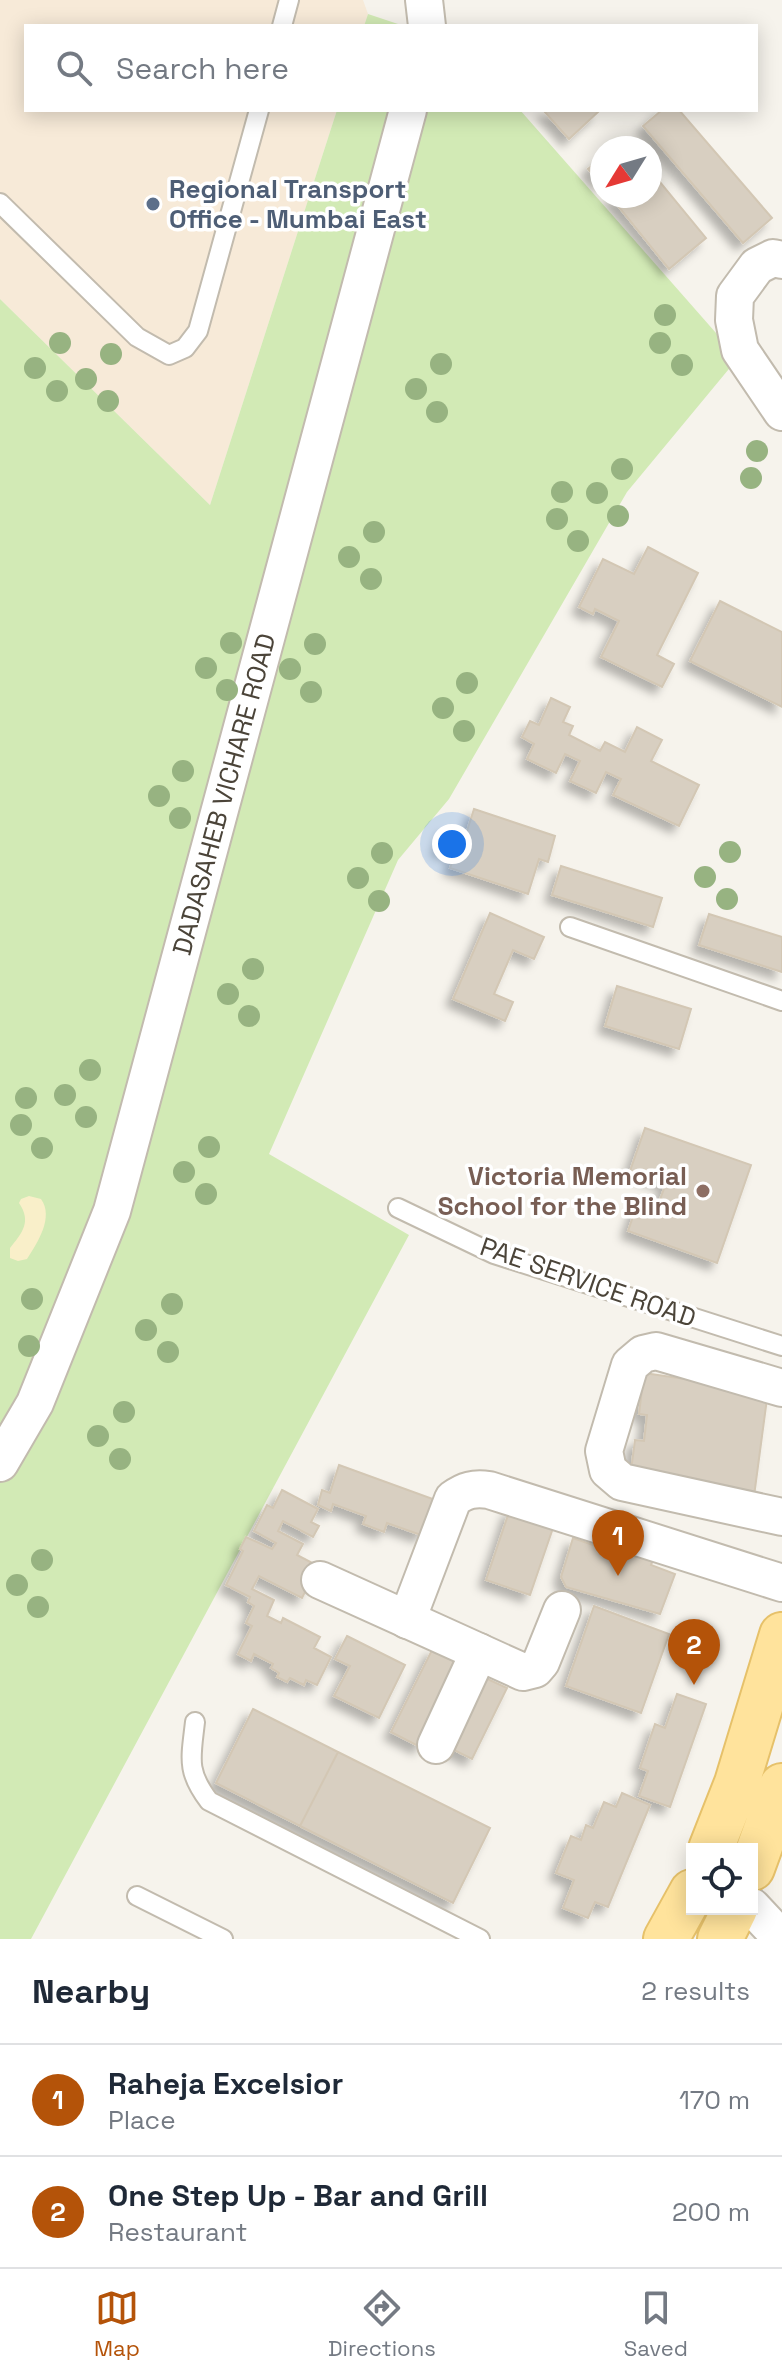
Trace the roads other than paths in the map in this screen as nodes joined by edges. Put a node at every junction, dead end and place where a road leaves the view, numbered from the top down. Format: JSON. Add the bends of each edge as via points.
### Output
{"nodes":[{"id":1,"x":289,"y":0,"type":"edge"},
{"id":2,"x":424,"y":0,"type":"edge"},
{"id":3,"x":283,"y":24,"type":"edge"},
{"id":4,"x":427,"y":24,"type":"edge"},
{"id":5,"x":258,"y":112,"type":"edge"},
{"id":6,"x":407,"y":112,"type":"edge"},
{"id":7,"x":0,"y":203,"type":"edge"},
{"id":8,"x":782,"y":260,"type":"edge"},
{"id":9,"x":782,"y":412,"type":"edge"},
{"id":10,"x":570,"y":927,"type":"dead end"},
{"id":11,"x":782,"y":1001,"type":"edge"},
{"id":12,"x":398,"y":1208,"type":"dead end"},
{"id":13,"x":782,"y":1346,"type":"edge"},
{"id":14,"x":782,"y":1388,"type":"edge"},
{"id":15,"x":0,"y":1463,"type":"edge"},
{"id":16,"x":782,"y":1517,"type":"edge"},
{"id":17,"x":320,"y":1580,"type":"dead end"},
{"id":18,"x":782,"y":1583,"type":"edge"},
{"id":19,"x":562,"y":1610,"type":"dead end"},
{"id":20,"x":407,"y":1620,"type":"junction"},
{"id":21,"x":782,"y":1635,"type":"edge"},
{"id":22,"x":479,"y":1652,"type":"junction"},
{"id":23,"x":195,"y":1722,"type":"dead end"},
{"id":24,"x":436,"y":1745,"type":"dead end"},
{"id":25,"x":782,"y":1786,"type":"edge"},
{"id":26,"x":713,"y":1843,"type":"edge"},
{"id":27,"x":758,"y":1852,"type":"edge"},
{"id":28,"x":137,"y":1896,"type":"dead end"},
{"id":29,"x":686,"y":1903,"type":"edge"},
{"id":30,"x":758,"y":1913,"type":"edge"},
{"id":31,"x":732,"y":1915,"type":"edge"},
{"id":32,"x":223,"y":1939,"type":"edge"},
{"id":33,"x":480,"y":1939,"type":"edge"},
{"id":34,"x":666,"y":1939,"type":"edge"},
{"id":35,"x":720,"y":1939,"type":"edge"},
{"id":36,"x":782,"y":1939,"type":"edge"}],
"edges":[{"from":1,"to":3,"type":"lane"},
{"from":2,"to":4,"type":"street"},
{"from":5,"to":7,"type":"lane","via":[[204,316],[185,348],[169,355],[137,337]]},
{"from":6,"to":15,"type":"street","name":"DADASAHEB VICHARE ROAD","via":[[112,1211],[35,1403]]},
{"from":8,"to":9,"type":"street","via":[[773,258],[757,266],[735,296],[734,320],[740,350]]},
{"from":10,"to":11,"type":"lane"},
{"from":12,"to":13,"type":"lane","name":"PAE SERVICE ROAD","via":[[494,1254]]},
{"from":14,"to":16,"type":"street","via":[[656,1351],[643,1354],[630,1365],[604,1451],[608,1470],[622,1482]]},
{"from":17,"to":20,"type":"street"},
{"from":18,"to":20,"type":"street","via":[[475,1489],[453,1499]]},
{"from":19,"to":22,"type":"street","via":[[541,1662],[529,1672]]},
{"from":20,"to":22,"type":"street"},
{"from":21,"to":26,"type":"main road"},
{"from":22,"to":24,"type":"street"},
{"from":23,"to":33,"type":"lane","via":[[192,1771],[209,1801]]},
{"from":25,"to":27,"type":"main road"},
{"from":28,"to":32,"type":"lane"},
{"from":29,"to":34,"type":"main road"},
{"from":30,"to":36,"type":"street"},
{"from":31,"to":35,"type":"main road"}]}
